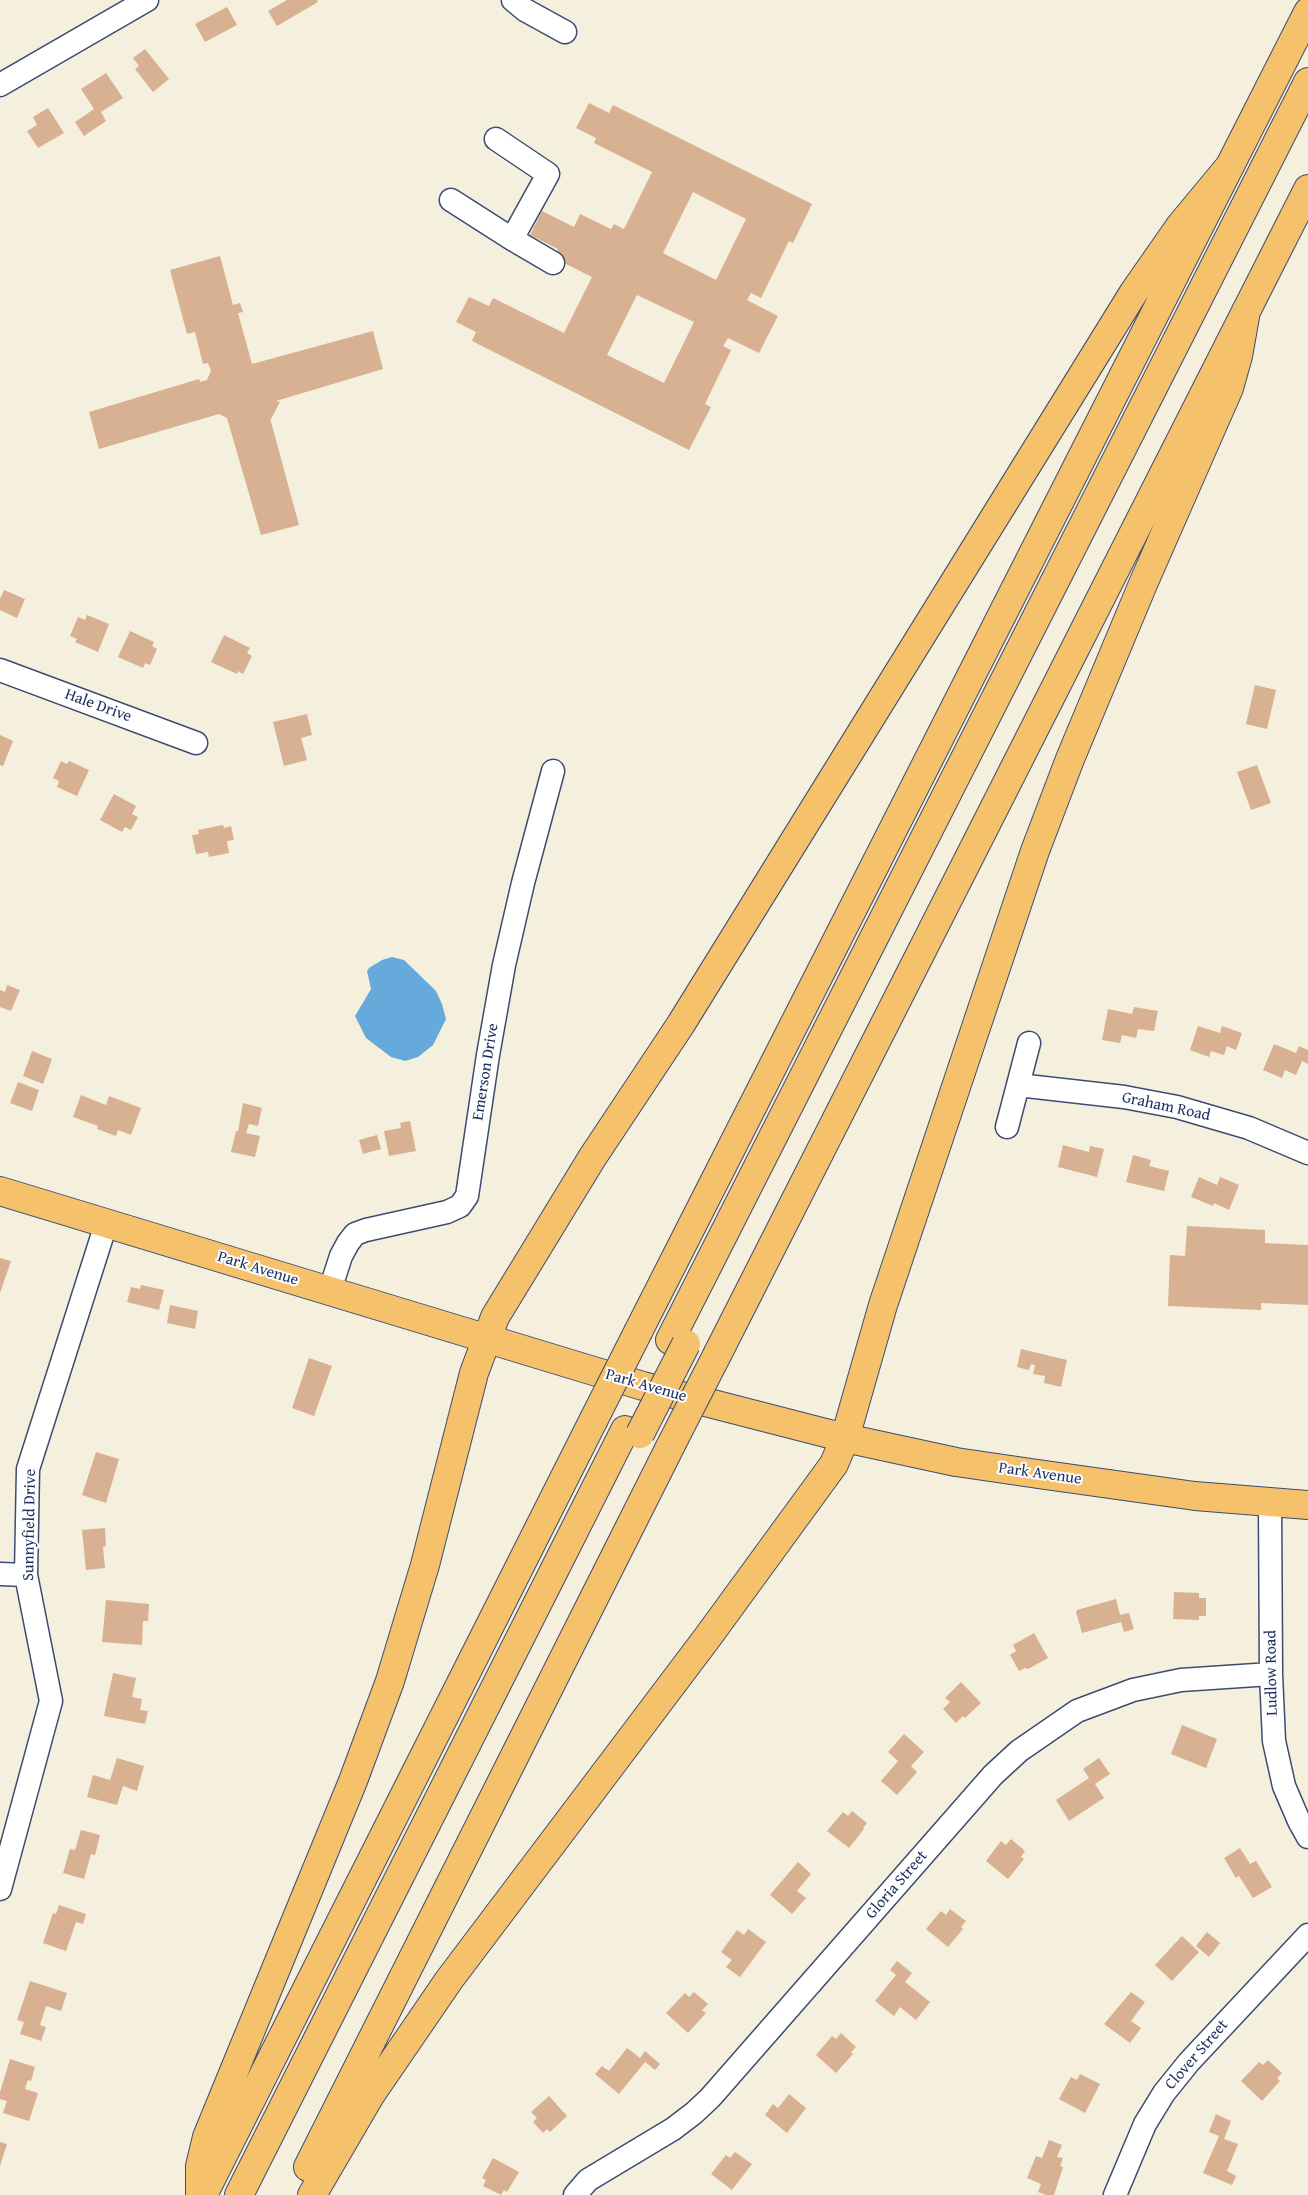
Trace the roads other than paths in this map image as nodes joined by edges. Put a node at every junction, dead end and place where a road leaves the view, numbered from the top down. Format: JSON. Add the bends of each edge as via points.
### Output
{"nodes":[{"id":1,"x":147,"y":0,"type":"edge"},
{"id":2,"x":513,"y":0,"type":"edge"},
{"id":3,"x":1308,"y":12,"type":"edge"},
{"id":4,"x":565,"y":32,"type":"dead end"},
{"id":5,"x":1308,"y":82,"type":"edge"},
{"id":6,"x":0,"y":85,"type":"edge"},
{"id":7,"x":1308,"y":118,"type":"edge"},
{"id":8,"x":496,"y":139,"type":"dead end"},
{"id":9,"x":1229,"y":167,"type":"junction"},
{"id":10,"x":1308,"y":189,"type":"edge"},
{"id":11,"x":451,"y":200,"type":"dead end"},
{"id":12,"x":512,"y":239,"type":"junction"},
{"id":13,"x":553,"y":263,"type":"dead end"},
{"id":14,"x":1246,"y":311,"type":"junction"},
{"id":15,"x":0,"y":670,"type":"edge"},
{"id":16,"x":196,"y":743,"type":"dead end"},
{"id":17,"x":553,"y":771,"type":"dead end"},
{"id":18,"x":1029,"y":1043,"type":"dead end"},
{"id":19,"x":1018,"y":1085,"type":"junction"},
{"id":20,"x":1007,"y":1127,"type":"dead end"},
{"id":21,"x":1308,"y":1153,"type":"edge"},
{"id":22,"x":0,"y":1192,"type":"edge"},
{"id":23,"x":106,"y":1224,"type":"junction"},
{"id":24,"x":330,"y":1290,"type":"junction"},
{"id":25,"x":486,"y":1337,"type":"junction"},
{"id":26,"x":678,"y":1342,"type":"junction"},
{"id":27,"x":632,"y":1432,"type":"junction"},
{"id":28,"x":844,"y":1438,"type":"junction"},
{"id":29,"x":1270,"y":1502,"type":"junction"},
{"id":30,"x":1308,"y":1505,"type":"edge"},
{"id":31,"x":0,"y":1574,"type":"edge"},
{"id":32,"x":26,"y":1575,"type":"junction"},
{"id":33,"x":1271,"y":1674,"type":"junction"},
{"id":34,"x":1308,"y":1837,"type":"edge"},
{"id":35,"x":0,"y":1889,"type":"edge"},
{"id":36,"x":1308,"y":1935,"type":"edge"},
{"id":37,"x":200,"y":2195,"type":"edge"},
{"id":38,"x":203,"y":2195,"type":"edge"},
{"id":39,"x":239,"y":2195,"type":"edge"},
{"id":40,"x":257,"y":2195,"type":"edge"},
{"id":41,"x":294,"y":2195,"type":"edge"},
{"id":42,"x":312,"y":2195,"type":"edge"},
{"id":43,"x":574,"y":2195,"type":"edge"},
{"id":44,"x":1115,"y":2195,"type":"edge"}],
"edges":[{"from":1,"to":6,"type":"street"},
{"from":2,"to":4,"type":"street"},
{"from":3,"to":9,"type":"main road"},
{"from":5,"to":26,"type":"main road"},
{"from":7,"to":26,"type":"main road"},
{"from":8,"to":12,"type":"street","via":[[548,174]]},
{"from":9,"to":25,"type":"main road","via":[[1180,226],[1134,292],[681,1024],[592,1158],[505,1300]]},
{"from":9,"to":38,"type":"main road","bridge":true},
{"from":10,"to":14,"type":"main road"},
{"from":11,"to":12,"type":"street"},
{"from":12,"to":13,"type":"street"},
{"from":14,"to":28,"type":"main road","via":[[1229,388],[1139,593],[1035,851],[883,1305]]},
{"from":14,"to":41,"type":"main road","bridge":true},
{"from":15,"to":16,"type":"street","name":"Hale Drive"},
{"from":17,"to":24,"type":"street","name":"Emerson Drive","via":[[504,965],[467,1196],[460,1206],[447,1212],[355,1234],[344,1248]]},
{"from":18,"to":19,"type":"street"},
{"from":19,"to":20,"type":"street"},
{"from":19,"to":21,"type":"street","name":"Graham Road","via":[[1124,1097],[1177,1108],[1249,1128]]},
{"from":22,"to":23,"type":"main road","name":"Park Avenue"},
{"from":23,"to":24,"type":"main road","name":"Park Avenue"},
{"from":23,"to":32,"type":"street","name":"Sunnyfield Drive","via":[[28,1469]]},
{"from":24,"to":25,"type":"main road","name":"Park Avenue"},
{"from":25,"to":28,"type":"main road","name":"Park Avenue","via":[[686,1398]]},
{"from":25,"to":37,"type":"main road","via":[[425,1565],[390,1681],[353,1781],[207,2137],[200,2166]]},
{"from":26,"to":27,"type":"main road","bridge":true},
{"from":27,"to":39,"type":"main road"},
{"from":27,"to":40,"type":"main road"},
{"from":28,"to":29,"type":"main road","name":"Park Avenue","via":[[956,1462],[1029,1473],[1195,1496]]},
{"from":28,"to":42,"type":"main road","via":[[826,1478],[433,2003],[370,2094]]},
{"from":29,"to":30,"type":"main road","name":"Park Avenue"},
{"from":29,"to":33,"type":"street","name":"Ludlow Road"},
{"from":31,"to":32,"type":"street"},
{"from":32,"to":35,"type":"street","name":"Sunnyfield Drive","via":[[51,1701]]},
{"from":33,"to":34,"type":"street","name":"Ludlow Road","via":[[1274,1741],[1284,1786],[1298,1822]]},
{"from":33,"to":43,"type":"street","name":"Gloria Street","via":[[1182,1680],[1133,1690],[1077,1711],[1019,1751],[993,1775],[705,2103],[673,2129],[588,2180]]},
{"from":36,"to":44,"type":"street","name":"Clover Street","via":[[1164,2093],[1145,2124]]}]}
